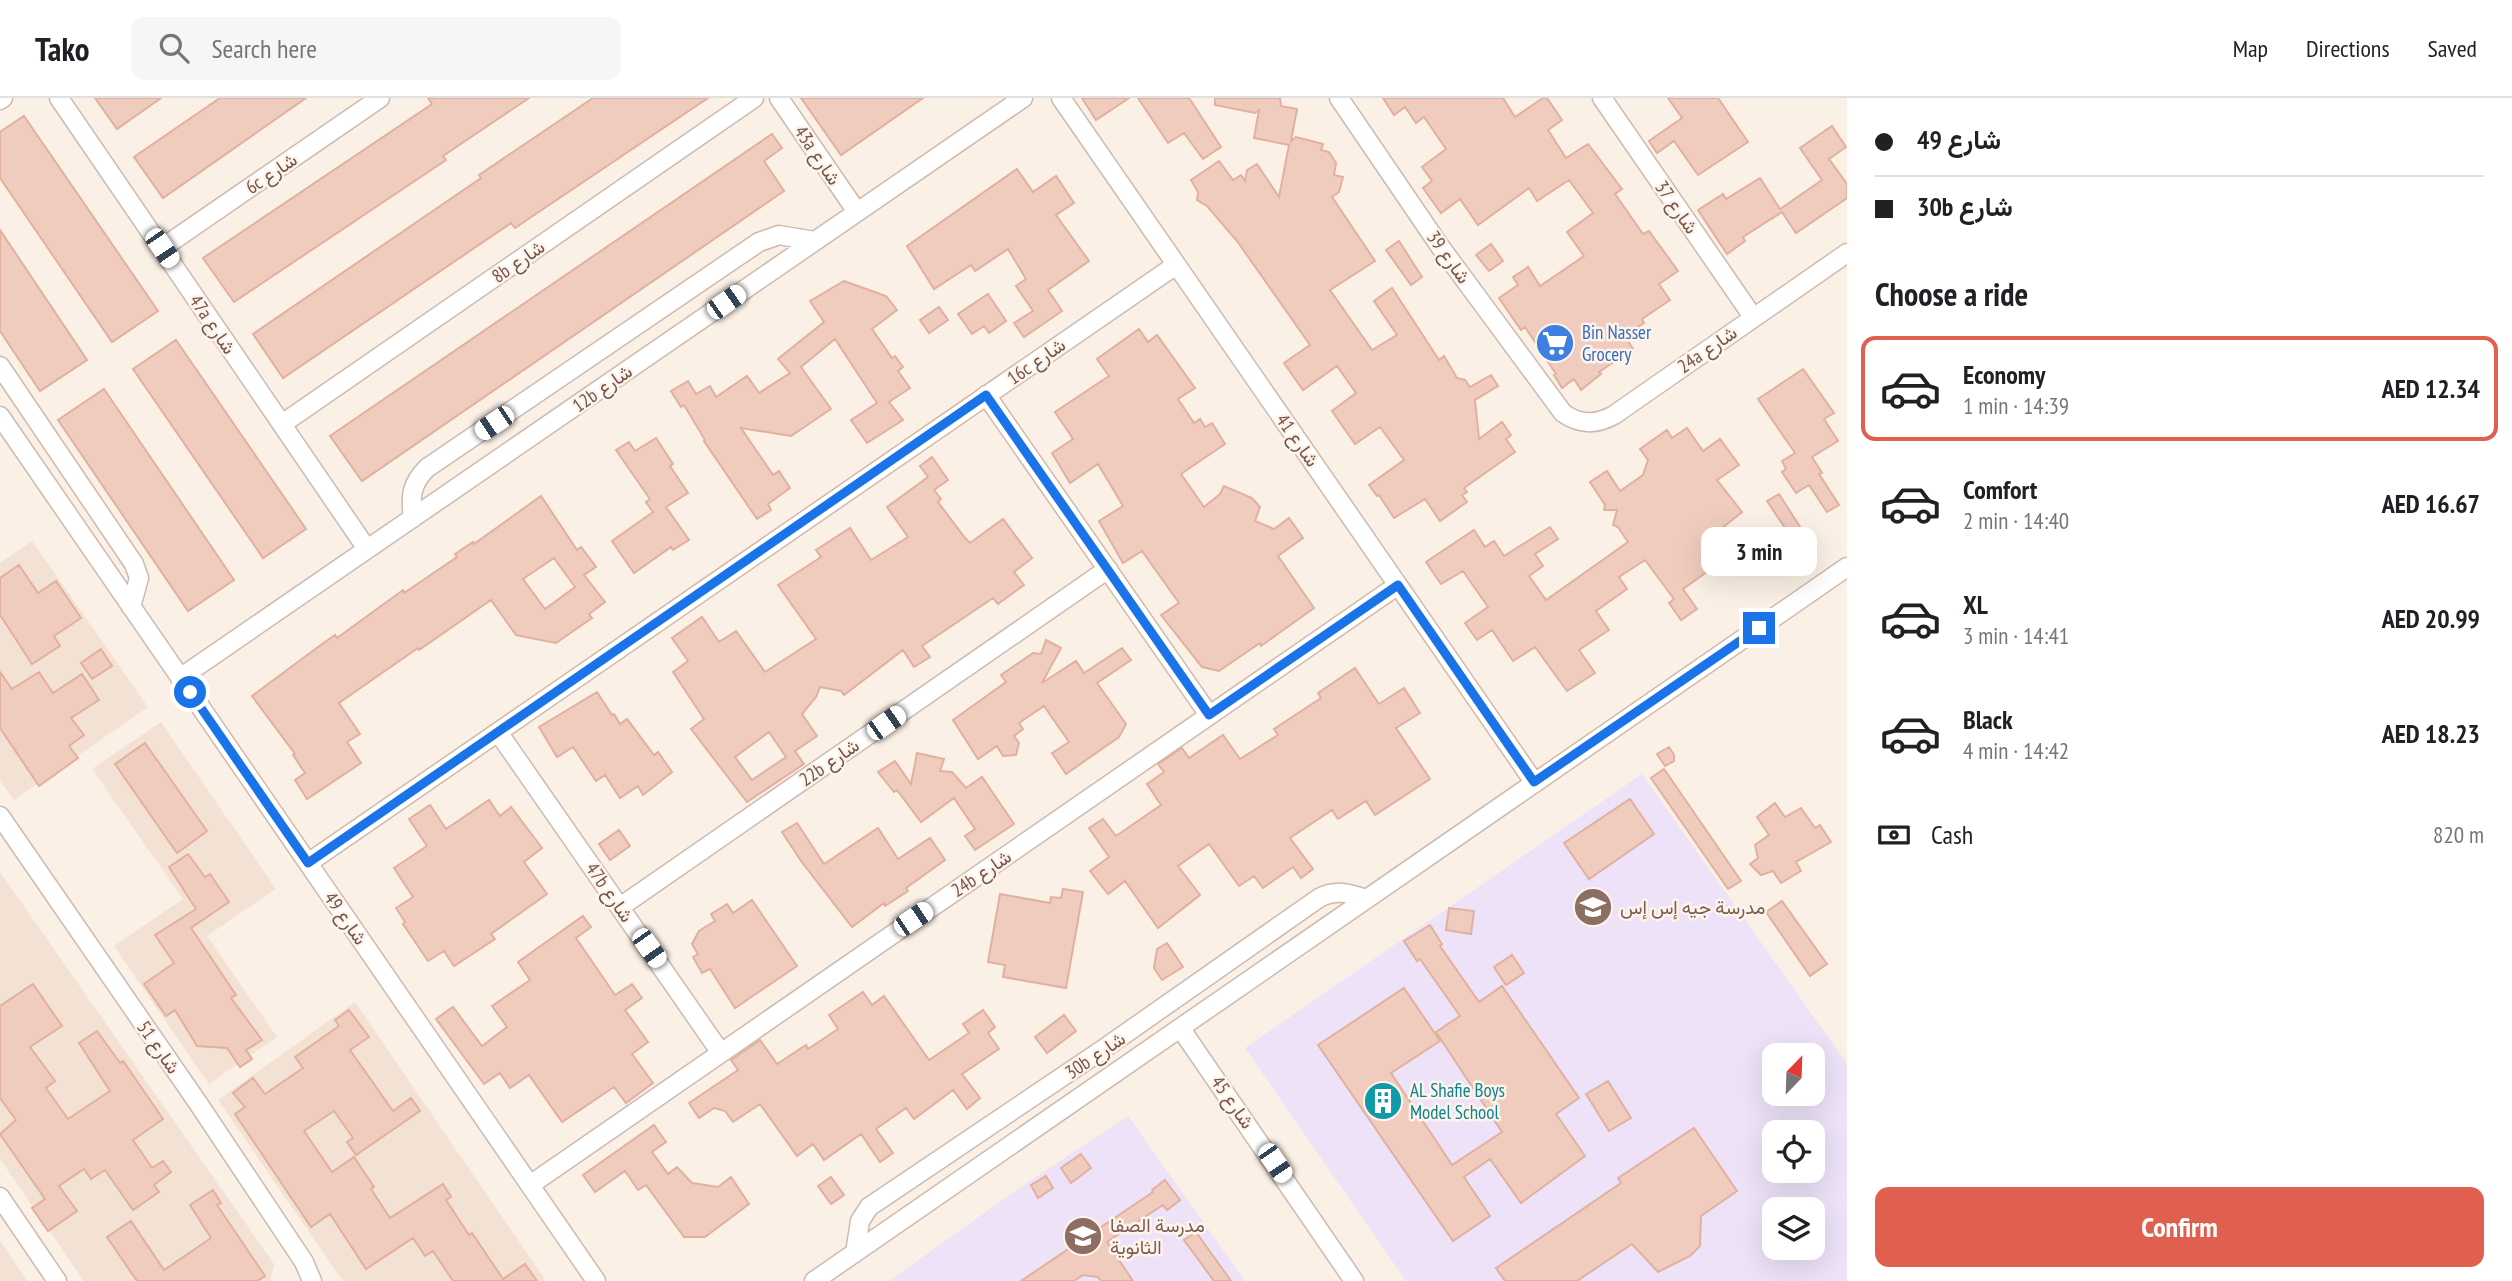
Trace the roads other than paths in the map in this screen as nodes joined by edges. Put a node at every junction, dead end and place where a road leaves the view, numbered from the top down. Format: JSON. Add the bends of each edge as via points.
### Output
{"nodes":[{"id":1,"x":59,"y":98,"type":"edge"},
{"id":2,"x":380,"y":98,"type":"edge"},
{"id":3,"x":754,"y":98,"type":"edge"},
{"id":4,"x":779,"y":98,"type":"edge"},
{"id":5,"x":1024,"y":98,"type":"edge"},
{"id":6,"x":1061,"y":98,"type":"edge"},
{"id":7,"x":1339,"y":98,"type":"edge"},
{"id":8,"x":1602,"y":98,"type":"edge"},
{"id":9,"x":857,"y":212,"type":"junction"},
{"id":10,"x":815,"y":241,"type":"junction"},
{"id":11,"x":162,"y":248,"type":"junction"},
{"id":12,"x":1847,"y":253,"type":"edge"},
{"id":13,"x":1176,"y":265,"type":"junction"},
{"id":14,"x":1753,"y":317,"type":"junction"},
{"id":15,"x":0,"y":366,"type":"edge"},
{"id":16,"x":986,"y":395,"type":"junction"},
{"id":17,"x":1563,"y":413,"type":"joint"},
{"id":18,"x":0,"y":416,"type":"edge"},
{"id":19,"x":282,"y":424,"type":"junction"},
{"id":20,"x":413,"y":518,"type":"junction"},
{"id":21,"x":368,"y":549,"type":"junction"},
{"id":22,"x":1847,"y":567,"type":"edge"},
{"id":23,"x":1108,"y":569,"type":"junction"},
{"id":24,"x":1398,"y":585,"type":"junction"},
{"id":25,"x":131,"y":607,"type":"junction"},
{"id":26,"x":180,"y":678,"type":"junction"},
{"id":27,"x":1209,"y":715,"type":"junction"},
{"id":28,"x":498,"y":732,"type":"junction"},
{"id":29,"x":1534,"y":782,"type":"junction"},
{"id":30,"x":0,"y":816,"type":"edge"},
{"id":31,"x":308,"y":863,"type":"junction"},
{"id":32,"x":1366,"y":899,"type":"junction"},
{"id":33,"x":620,"y":906,"type":"junction"},
{"id":34,"x":1181,"y":1029,"type":"junction"},
{"id":35,"x":721,"y":1053,"type":"junction"},
{"id":36,"x":530,"y":1185,"type":"junction"},
{"id":37,"x":0,"y":1197,"type":"edge"},
{"id":38,"x":855,"y":1253,"type":"junction"},
{"id":39,"x":57,"y":1281,"type":"edge"},
{"id":40,"x":312,"y":1281,"type":"edge"},
{"id":41,"x":596,"y":1281,"type":"edge"},
{"id":42,"x":814,"y":1281,"type":"edge"},
{"id":43,"x":1354,"y":1281,"type":"edge"}],
"edges":[{"from":1,"to":11,"type":"street","name":"47a شارع"},
{"from":2,"to":11,"type":"street","name":"6c شارع"},
{"from":3,"to":19,"type":"street","name":"8b شارع"},
{"from":4,"to":9,"type":"street","name":"43a شارع"},
{"from":5,"to":9,"type":"street","name":"12b شارع"},
{"from":6,"to":13,"type":"street","name":"شارع 41"},
{"from":7,"to":17,"type":"street","name":"شارع 39"},
{"from":8,"to":14,"type":"street","name":"شارع 37"},
{"from":9,"to":10,"type":"street","name":"12b شارع"},
{"from":10,"to":20,"type":"street","name":"12b شارع"},
{"from":10,"to":20,"type":"street","via":[[779,235],[759,242],[439,460],[421,474],[412,489]]},
{"from":11,"to":19,"type":"street","name":"47a شارع"},
{"from":12,"to":14,"type":"street","name":"24a شارع"},
{"from":13,"to":16,"type":"street","name":"16c شارع"},
{"from":13,"to":24,"type":"street","name":"شارع 41"},
{"from":14,"to":17,"type":"street","name":"24a شارع","via":[[1604,421],[1581,423]]},
{"from":15,"to":25,"type":"street","via":[[134,564],[139,579]]},
{"from":16,"to":23,"type":"street"},
{"from":16,"to":28,"type":"street","name":"16c شارع"},
{"from":18,"to":25,"type":"street","name":"شارع 49"},
{"from":19,"to":21,"type":"street","name":"47a شارع"},
{"from":20,"to":21,"type":"street","name":"12b شارع"},
{"from":21,"to":26,"type":"street","name":"12b شارع"},
{"from":22,"to":29,"type":"street","name":"30b شارع"},
{"from":23,"to":27,"type":"street"},
{"from":23,"to":33,"type":"street","name":"22b شارع"},
{"from":24,"to":27,"type":"street","name":"24b شارع"},
{"from":24,"to":29,"type":"street","name":"شارع 41"},
{"from":25,"to":26,"type":"street","name":"شارع 49"},
{"from":26,"to":31,"type":"street","name":"شارع 49"},
{"from":27,"to":35,"type":"street","name":"24b شارع"},
{"from":28,"to":31,"type":"street","name":"16c شارع"},
{"from":28,"to":33,"type":"street","name":"47b شارع"},
{"from":29,"to":32,"type":"street","name":"30b شارع"},
{"from":30,"to":40,"type":"street","name":"شارع 51","via":[[221,1137]]},
{"from":31,"to":36,"type":"street","name":"شارع 49"},
{"from":32,"to":34,"type":"street","name":"30b شارع"},
{"from":32,"to":38,"type":"street","name":"30b شارع","via":[[1344,892],[1319,898],[869,1207],[860,1221]]},
{"from":33,"to":35,"type":"street","name":"47b شارع"},
{"from":34,"to":38,"type":"street","name":"30b شارع"},
{"from":34,"to":43,"type":"street","name":"شارع 45"},
{"from":35,"to":36,"type":"street","name":"24b شارع"},
{"from":36,"to":41,"type":"street","name":"شارع 49"},
{"from":37,"to":39,"type":"street"},
{"from":38,"to":42,"type":"street","name":"30b شارع"}]}
